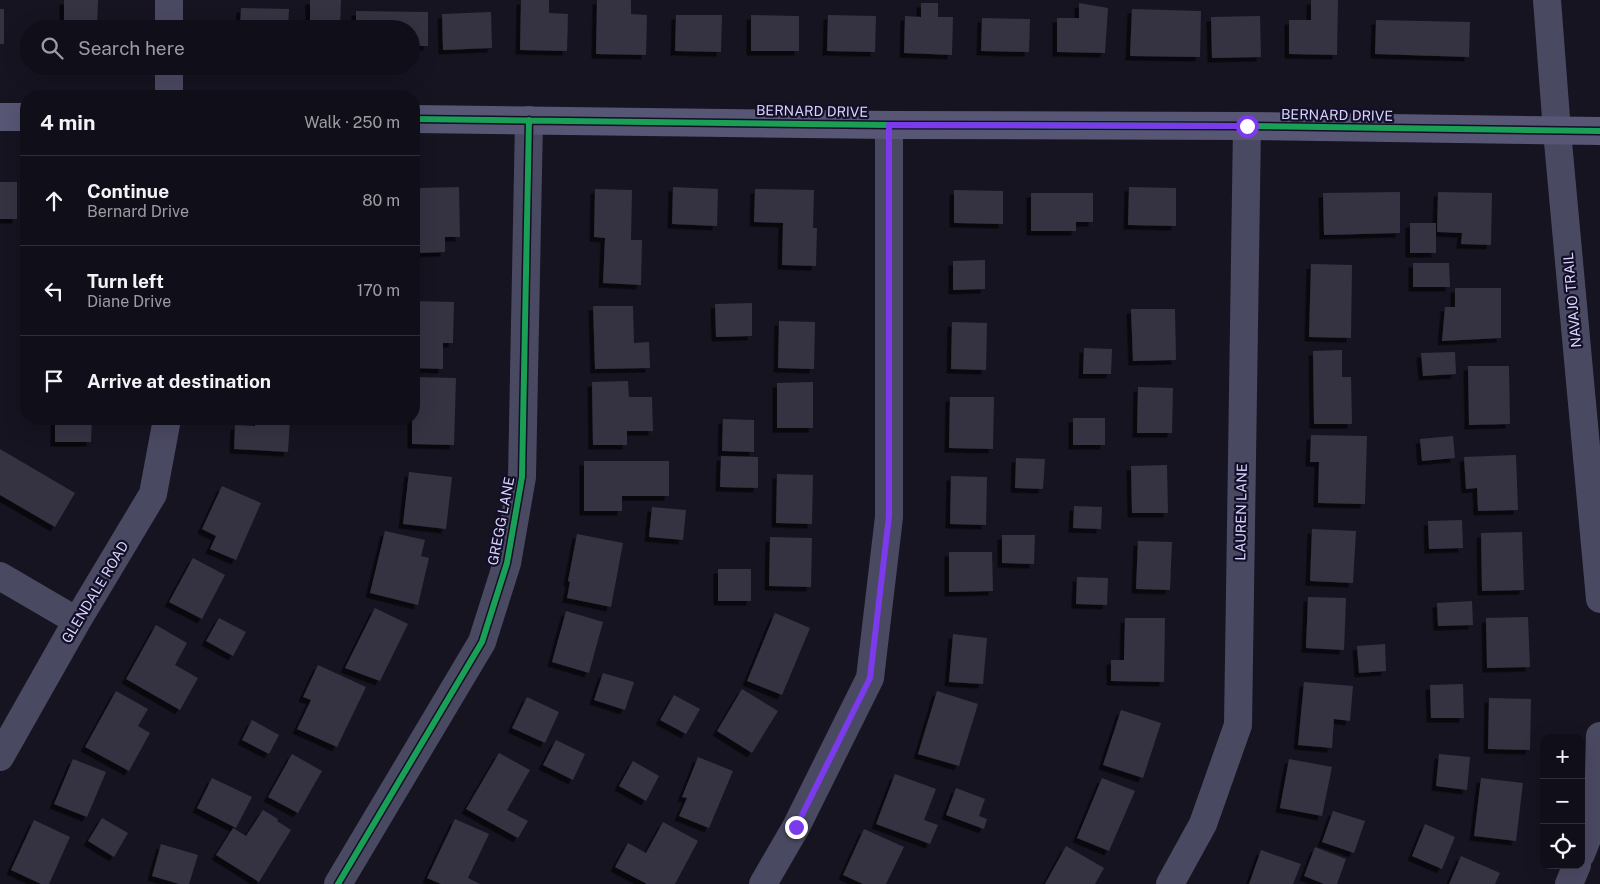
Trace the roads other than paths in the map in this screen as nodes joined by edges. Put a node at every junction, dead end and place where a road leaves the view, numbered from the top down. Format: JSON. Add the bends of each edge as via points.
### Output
{"nodes":[{"id":1,"x":170,"y":0,"type":"edge"},
{"id":2,"x":1547,"y":0,"type":"edge"},
{"id":3,"x":169,"y":20,"type":"edge"},
{"id":4,"x":169,"y":75,"type":"edge"},
{"id":5,"x":168,"y":90,"type":"edge"},
{"id":6,"x":0,"y":116,"type":"edge"},
{"id":7,"x":20,"y":117,"type":"edge"},
{"id":8,"x":420,"y":119,"type":"edge"},
{"id":9,"x":529,"y":120,"type":"junction"},
{"id":10,"x":889,"y":125,"type":"junction"},
{"id":11,"x":1247,"y":126,"type":"junction"},
{"id":12,"x":1557,"y":131,"type":"junction"},
{"id":13,"x":1600,"y":131,"type":"edge"},
{"id":14,"x":166,"y":425,"type":"edge"},
{"id":15,"x":0,"y":576,"type":"edge"},
{"id":16,"x":1600,"y":599,"type":"edge"},
{"id":17,"x":77,"y":621,"type":"junction"},
{"id":18,"x":1600,"y":736,"type":"edge"},
{"id":19,"x":0,"y":757,"type":"edge"},
{"id":20,"x":1585,"y":844,"type":"edge"},
{"id":21,"x":1575,"y":869,"type":"edge"},
{"id":22,"x":338,"y":884,"type":"edge"},
{"id":23,"x":763,"y":884,"type":"edge"},
{"id":24,"x":1170,"y":884,"type":"edge"},
{"id":25,"x":1569,"y":884,"type":"edge"}],
"edges":[{"from":1,"to":3,"type":"street"},
{"from":2,"to":12,"type":"street","name":"NAVAJO TRAIL"},
{"from":4,"to":5,"type":"street"},
{"from":6,"to":7,"type":"street"},
{"from":8,"to":9,"type":"street","name":"BERNARD DRIVE"},
{"from":9,"to":10,"type":"street","name":"BERNARD DRIVE"},
{"from":9,"to":22,"type":"street","name":"GREGG LANE","via":[[522,477],[507,563],[482,642]]},
{"from":10,"to":11,"type":"street","name":"BERNARD DRIVE"},
{"from":10,"to":23,"type":"street","via":[[889,516],[870,678],[796,827]]},
{"from":11,"to":12,"type":"street","name":"BERNARD DRIVE"},
{"from":11,"to":24,"type":"street","name":"LAUREN LANE","via":[[1238,724],[1203,824]]},
{"from":12,"to":13,"type":"street","name":"BERNARD DRIVE"},
{"from":12,"to":16,"type":"street","name":"NAVAJO TRAIL"},
{"from":14,"to":17,"type":"street","name":"GLENDALE ROAD","via":[[153,494]]},
{"from":15,"to":17,"type":"street"},
{"from":17,"to":19,"type":"street","name":"GLENDALE ROAD"},
{"from":18,"to":20,"type":"street","via":[[1598,812]]},
{"from":21,"to":25,"type":"street"}]}
